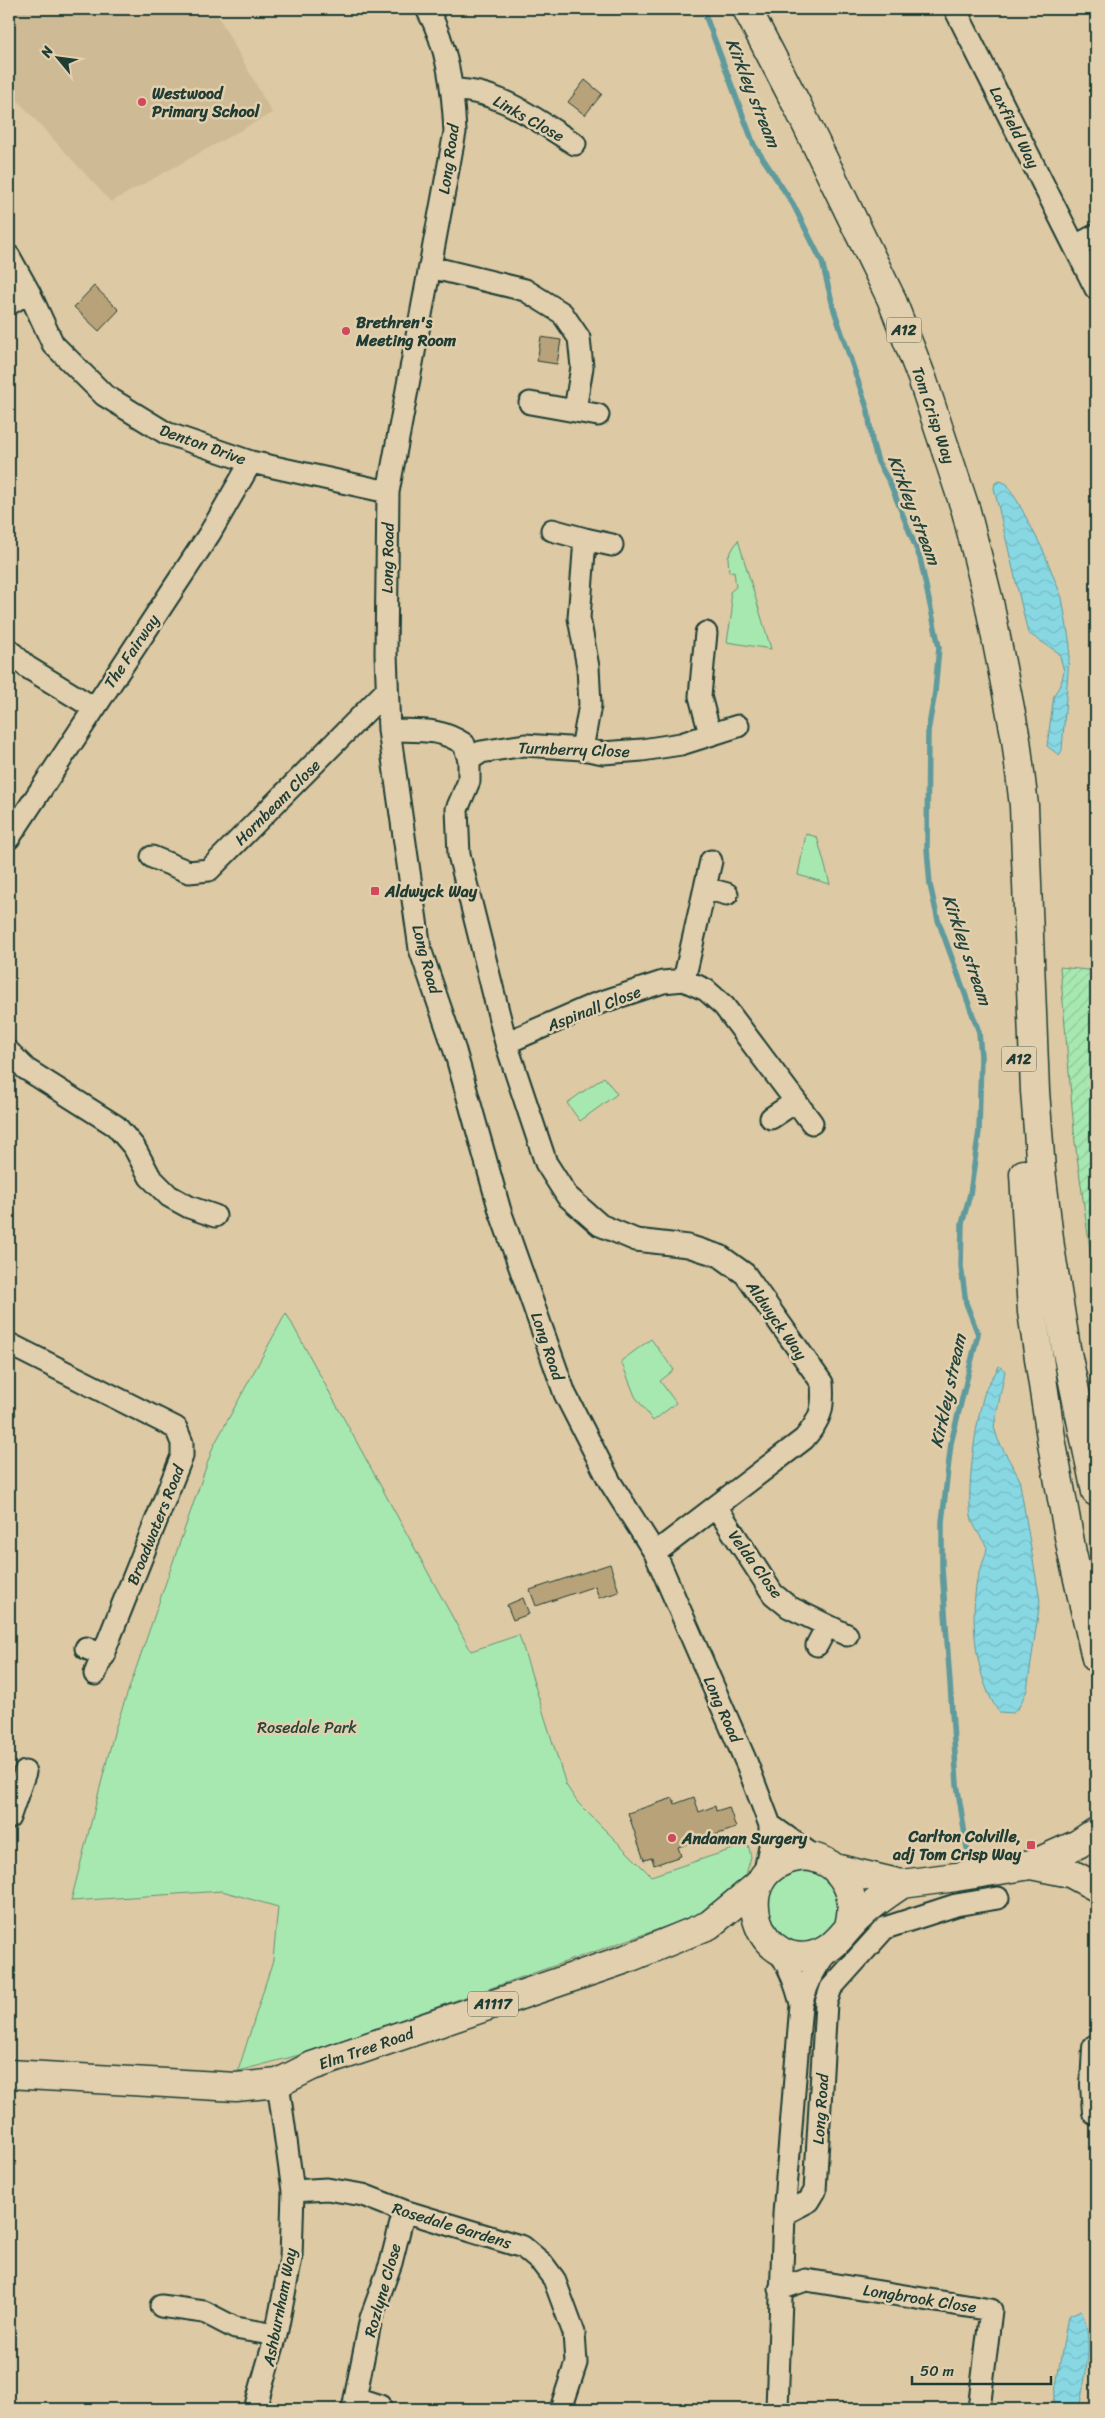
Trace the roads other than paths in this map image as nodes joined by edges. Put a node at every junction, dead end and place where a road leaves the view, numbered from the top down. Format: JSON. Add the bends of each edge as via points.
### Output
{"nodes":[{"id":1,"x":427,"y":9,"type":"edge"},
{"id":2,"x":747,"y":9,"type":"edge"},
{"id":3,"x":955,"y":9,"type":"edge"},
{"id":4,"x":453,"y":90,"type":"junction"},
{"id":5,"x":576,"y":144,"type":"dead end"},
{"id":6,"x":1096,"y":235,"type":"edge"},
{"id":7,"x":1075,"y":246,"type":"junction"},
{"id":8,"x":9,"y":256,"type":"edge"},
{"id":9,"x":430,"y":267,"type":"junction"},
{"id":10,"x":1096,"y":289,"type":"edge"},
{"id":11,"x":29,"y":292,"type":"junction"},
{"id":12,"x":9,"y":304,"type":"edge"},
{"id":13,"x":530,"y":403,"type":"dead end"},
{"id":14,"x":575,"y":410,"type":"junction"},
{"id":15,"x":598,"y":415,"type":"dead end"},
{"id":16,"x":251,"y":462,"type":"junction"},
{"id":17,"x":388,"y":492,"type":"junction"},
{"id":18,"x":552,"y":530,"type":"dead end"},
{"id":19,"x":585,"y":539,"type":"junction"},
{"id":20,"x":612,"y":545,"type":"dead end"},
{"id":21,"x":706,"y":633,"type":"dead end"},
{"id":22,"x":9,"y":650,"type":"edge"},
{"id":23,"x":1002,"y":674,"type":"junction"},
{"id":24,"x":386,"y":690,"type":"junction"},
{"id":25,"x":94,"y":708,"type":"junction"},
{"id":26,"x":738,"y":726,"type":"dead end"},
{"id":27,"x":389,"y":730,"type":"junction"},
{"id":28,"x":710,"y":734,"type":"junction"},
{"id":29,"x":582,"y":749,"type":"junction"},
{"id":30,"x":469,"y":760,"type":"junction"},
{"id":31,"x":9,"y":838,"type":"edge"},
{"id":32,"x":152,"y":857,"type":"dead end"},
{"id":33,"x":711,"y":861,"type":"dead end"},
{"id":34,"x":705,"y":888,"type":"junction"},
{"id":35,"x":728,"y":894,"type":"dead end"},
{"id":36,"x":684,"y":980,"type":"junction"},
{"id":37,"x":506,"y":1043,"type":"junction"},
{"id":38,"x":9,"y":1052,"type":"edge"},
{"id":39,"x":795,"y":1102,"type":"junction"},
{"id":40,"x":771,"y":1118,"type":"dead end"},
{"id":41,"x":812,"y":1123,"type":"dead end"},
{"id":42,"x":215,"y":1216,"type":"dead end"},
{"id":43,"x":9,"y":1344,"type":"edge"},
{"id":44,"x":1096,"y":1492,"type":"edge"},
{"id":45,"x":717,"y":1508,"type":"junction"},
{"id":46,"x":655,"y":1553,"type":"junction"},
{"id":47,"x":827,"y":1626,"type":"junction"},
{"id":48,"x":847,"y":1635,"type":"dead end"},
{"id":49,"x":817,"y":1645,"type":"dead end"},
{"id":50,"x":1096,"y":1658,"type":"edge"},
{"id":51,"x":95,"y":1659,"type":"dead end"},
{"id":52,"x":25,"y":1772,"type":"dead end"},
{"id":53,"x":9,"y":1818,"type":"edge"},
{"id":54,"x":770,"y":1825,"type":"junction"},
{"id":55,"x":1096,"y":1832,"type":"edge"},
{"id":56,"x":827,"y":1864,"type":"junction"},
{"id":57,"x":1031,"y":1865,"type":"junction"},
{"id":58,"x":761,"y":1880,"type":"junction"},
{"id":59,"x":902,"y":1884,"type":"junction"},
{"id":60,"x":1096,"y":1887,"type":"edge"},
{"id":61,"x":998,"y":1898,"type":"dead end"},
{"id":62,"x":709,"y":1925,"type":"junction"},
{"id":63,"x":841,"y":1936,"type":"junction"},
{"id":64,"x":773,"y":1945,"type":"junction"},
{"id":65,"x":801,"y":2004,"type":"junction"},
{"id":66,"x":1096,"y":2048,"type":"edge"},
{"id":67,"x":9,"y":2074,"type":"edge"},
{"id":68,"x":278,"y":2084,"type":"junction"},
{"id":69,"x":1096,"y":2112,"type":"edge"},
{"id":70,"x":293,"y":2191,"type":"junction"},
{"id":71,"x":404,"y":2211,"type":"junction"},
{"id":72,"x":784,"y":2214,"type":"junction"},
{"id":73,"x":780,"y":2289,"type":"junction"},
{"id":74,"x":161,"y":2306,"type":"dead end"},
{"id":75,"x":276,"y":2335,"type":"junction"},
{"id":76,"x":354,"y":2404,"type":"edge"},
{"id":77,"x":380,"y":2406,"type":"dead end"},
{"id":78,"x":255,"y":2409,"type":"edge"},
{"id":79,"x":561,"y":2409,"type":"edge"},
{"id":80,"x":777,"y":2409,"type":"edge"},
{"id":81,"x":979,"y":2409,"type":"edge"}],
"edges":[{"from":1,"to":4,"type":"street","name":"Long Road","via":[[446,58]]},
{"from":2,"to":23,"type":"highway","name":"Tom Crisp Way","number":"A12","via":[[887,289],[922,378],[966,511],[989,602]]},
{"from":3,"to":7,"type":"street","name":"Laxfield Way"},
{"from":4,"to":5,"type":"street","name":"Links Close","via":[[498,98]]},
{"from":4,"to":9,"type":"street","name":"Long Road","via":[[455,132]]},
{"from":6,"to":7,"type":"street"},
{"from":7,"to":10,"type":"street","name":"Laxfield Way"},
{"from":8,"to":11,"type":"street","name":"Denton Drive"},
{"from":9,"to":14,"type":"street","via":[[525,290],[562,313],[579,338],[582,368]]},
{"from":9,"to":17,"type":"street","name":"Long Road"},
{"from":11,"to":12,"type":"street"},
{"from":11,"to":16,"type":"street","name":"Denton Drive","via":[[53,344],[104,395],[166,433]]},
{"from":13,"to":14,"type":"street"},
{"from":14,"to":15,"type":"street"},
{"from":16,"to":17,"type":"street","name":"Denton Drive"},
{"from":16,"to":25,"type":"street","name":"The Fairway","via":[[210,533]]},
{"from":17,"to":24,"type":"street","name":"Long Road"},
{"from":18,"to":19,"type":"street"},
{"from":19,"to":20,"type":"street"},
{"from":19,"to":29,"type":"street","via":[[579,618],[588,667],[590,704]]},
{"from":21,"to":28,"type":"street","via":[[700,696]]},
{"from":22,"to":25,"type":"street","via":[[27,667]]},
{"from":23,"to":44,"type":"highway","number":"A12","via":[[1016,738],[1024,806],[1041,1170],[1066,1348]]},
{"from":23,"to":50,"type":"highway","number":"A12","via":[[1020,896],[1018,1093],[1032,1312],[1072,1554]]},
{"from":24,"to":27,"type":"street","name":"Long Road"},
{"from":24,"to":32,"type":"street","name":"Hornbeam Close","via":[[210,870],[189,872]]},
{"from":25,"to":31,"type":"street","name":"The Fairway"},
{"from":26,"to":28,"type":"street","name":"Turnberry Close"},
{"from":27,"to":30,"type":"street","via":[[449,734],[464,744]]},
{"from":27,"to":46,"type":"street","name":"Long Road","via":[[420,949],[455,1052],[500,1211],[564,1394],[610,1482]]},
{"from":28,"to":29,"type":"street","name":"Turnberry Close","via":[[681,744],[642,750],[603,753]]},
{"from":29,"to":30,"type":"street","name":"Turnberry Close","via":[[525,745],[481,752]]},
{"from":30,"to":37,"type":"street","name":"Aldwyck Way","via":[[469,781],[456,809],[460,855]]},
{"from":33,"to":34,"type":"street"},
{"from":34,"to":35,"type":"street"},
{"from":34,"to":36,"type":"street"},
{"from":36,"to":37,"type":"street","name":"Aspinall Close","via":[[662,982],[593,1005]]},
{"from":36,"to":39,"type":"street","via":[[706,990],[724,1006]]},
{"from":37,"to":45,"type":"street","name":"Aldwyck Way","via":[[546,1163],[567,1196],[600,1225],[636,1240],[696,1248],[720,1256],[745,1274],[822,1382],[824,1404],[817,1424],[804,1439]]},
{"from":38,"to":42,"type":"street","via":[[26,1069],[116,1126],[134,1146],[150,1176],[169,1196]]},
{"from":39,"to":40,"type":"street"},
{"from":39,"to":41,"type":"street"},
{"from":43,"to":51,"type":"street","name":"Broadwaters Road","via":[[176,1428],[182,1443],[182,1456]]},
{"from":45,"to":46,"type":"street","name":"Aldwyck Way"},
{"from":45,"to":47,"type":"street","name":"Velda Close","via":[[773,1594],[789,1607]]},
{"from":46,"to":54,"type":"street","name":"Long Road","via":[[747,1764]]},
{"from":47,"to":48,"type":"street","name":"Velda Close"},
{"from":47,"to":49,"type":"street"},
{"from":52,"to":53,"type":"street"},
{"from":54,"to":56,"type":"street"},
{"from":54,"to":58,"type":"street","name":"Long Road","via":[[770,1846]]},
{"from":55,"to":57,"type":"highway","via":[[1078,1844]]},
{"from":56,"to":58,"type":"highway","via":[[803,1857],[788,1859],[774,1866]]},
{"from":56,"to":59,"type":"highway"},
{"from":56,"to":63,"type":"highway","via":[[846,1880],[852,1895],[852,1911]]},
{"from":57,"to":59,"type":"highway"},
{"from":57,"to":60,"type":"highway","via":[[1070,1872]]},
{"from":58,"to":62,"type":"highway","name":"Elm Tree Road","number":"A1117"},
{"from":58,"to":64,"type":"highway","via":[[754,1899],[754,1914],[759,1929]]},
{"from":59,"to":63,"type":"highway","via":[[872,1904]]},
{"from":61,"to":72,"type":"street","name":"Long Road","via":[[956,1905],[885,1928],[831,1988],[826,2003],[815,2191],[809,2201]]},
{"from":62,"to":64,"type":"highway","name":"Elm Tree Road","number":"A1117","via":[[744,1929]]},
{"from":62,"to":68,"type":"highway","name":"Elm Tree Road","number":"A1117","via":[[626,1959],[312,2066]]},
{"from":63,"to":64,"type":"highway","via":[[820,1953],[806,1956],[791,1954]]},
{"from":63,"to":65,"type":"street","name":"Long Road","via":[[817,1966]]},
{"from":64,"to":65,"type":"street","name":"Long Road","via":[[784,1958]]},
{"from":65,"to":72,"type":"street","name":"Long Road"},
{"from":66,"to":69,"type":"main road"},
{"from":67,"to":68,"type":"highway","name":"Elm Tree Road","number":"A1117","via":[[236,2087]]},
{"from":68,"to":70,"type":"street","name":"Ashburnham Way"},
{"from":70,"to":71,"type":"street","name":"Rosedale Gardens","via":[[327,2189],[363,2195]]},
{"from":70,"to":75,"type":"street","name":"Ashburnham Way","via":[[291,2258]]},
{"from":71,"to":76,"type":"street","name":"Rozlyne Close","via":[[391,2263],[371,2318]]},
{"from":71,"to":79,"type":"street","name":"Rosedale Gardens","via":[[523,2247],[548,2271],[566,2305],[574,2333],[576,2363]]},
{"from":72,"to":73,"type":"street","name":"Long Road"},
{"from":73,"to":80,"type":"street","name":"Long Road"},
{"from":73,"to":81,"type":"street","name":"Longbrook Close","via":[[806,2280],[991,2310]]},
{"from":74,"to":75,"type":"street","via":[[204,2312],[236,2328]]},
{"from":75,"to":78,"type":"street","name":"Ashburnham Way"},
{"from":76,"to":77,"type":"street","name":"Rozlyne Close"}]}
